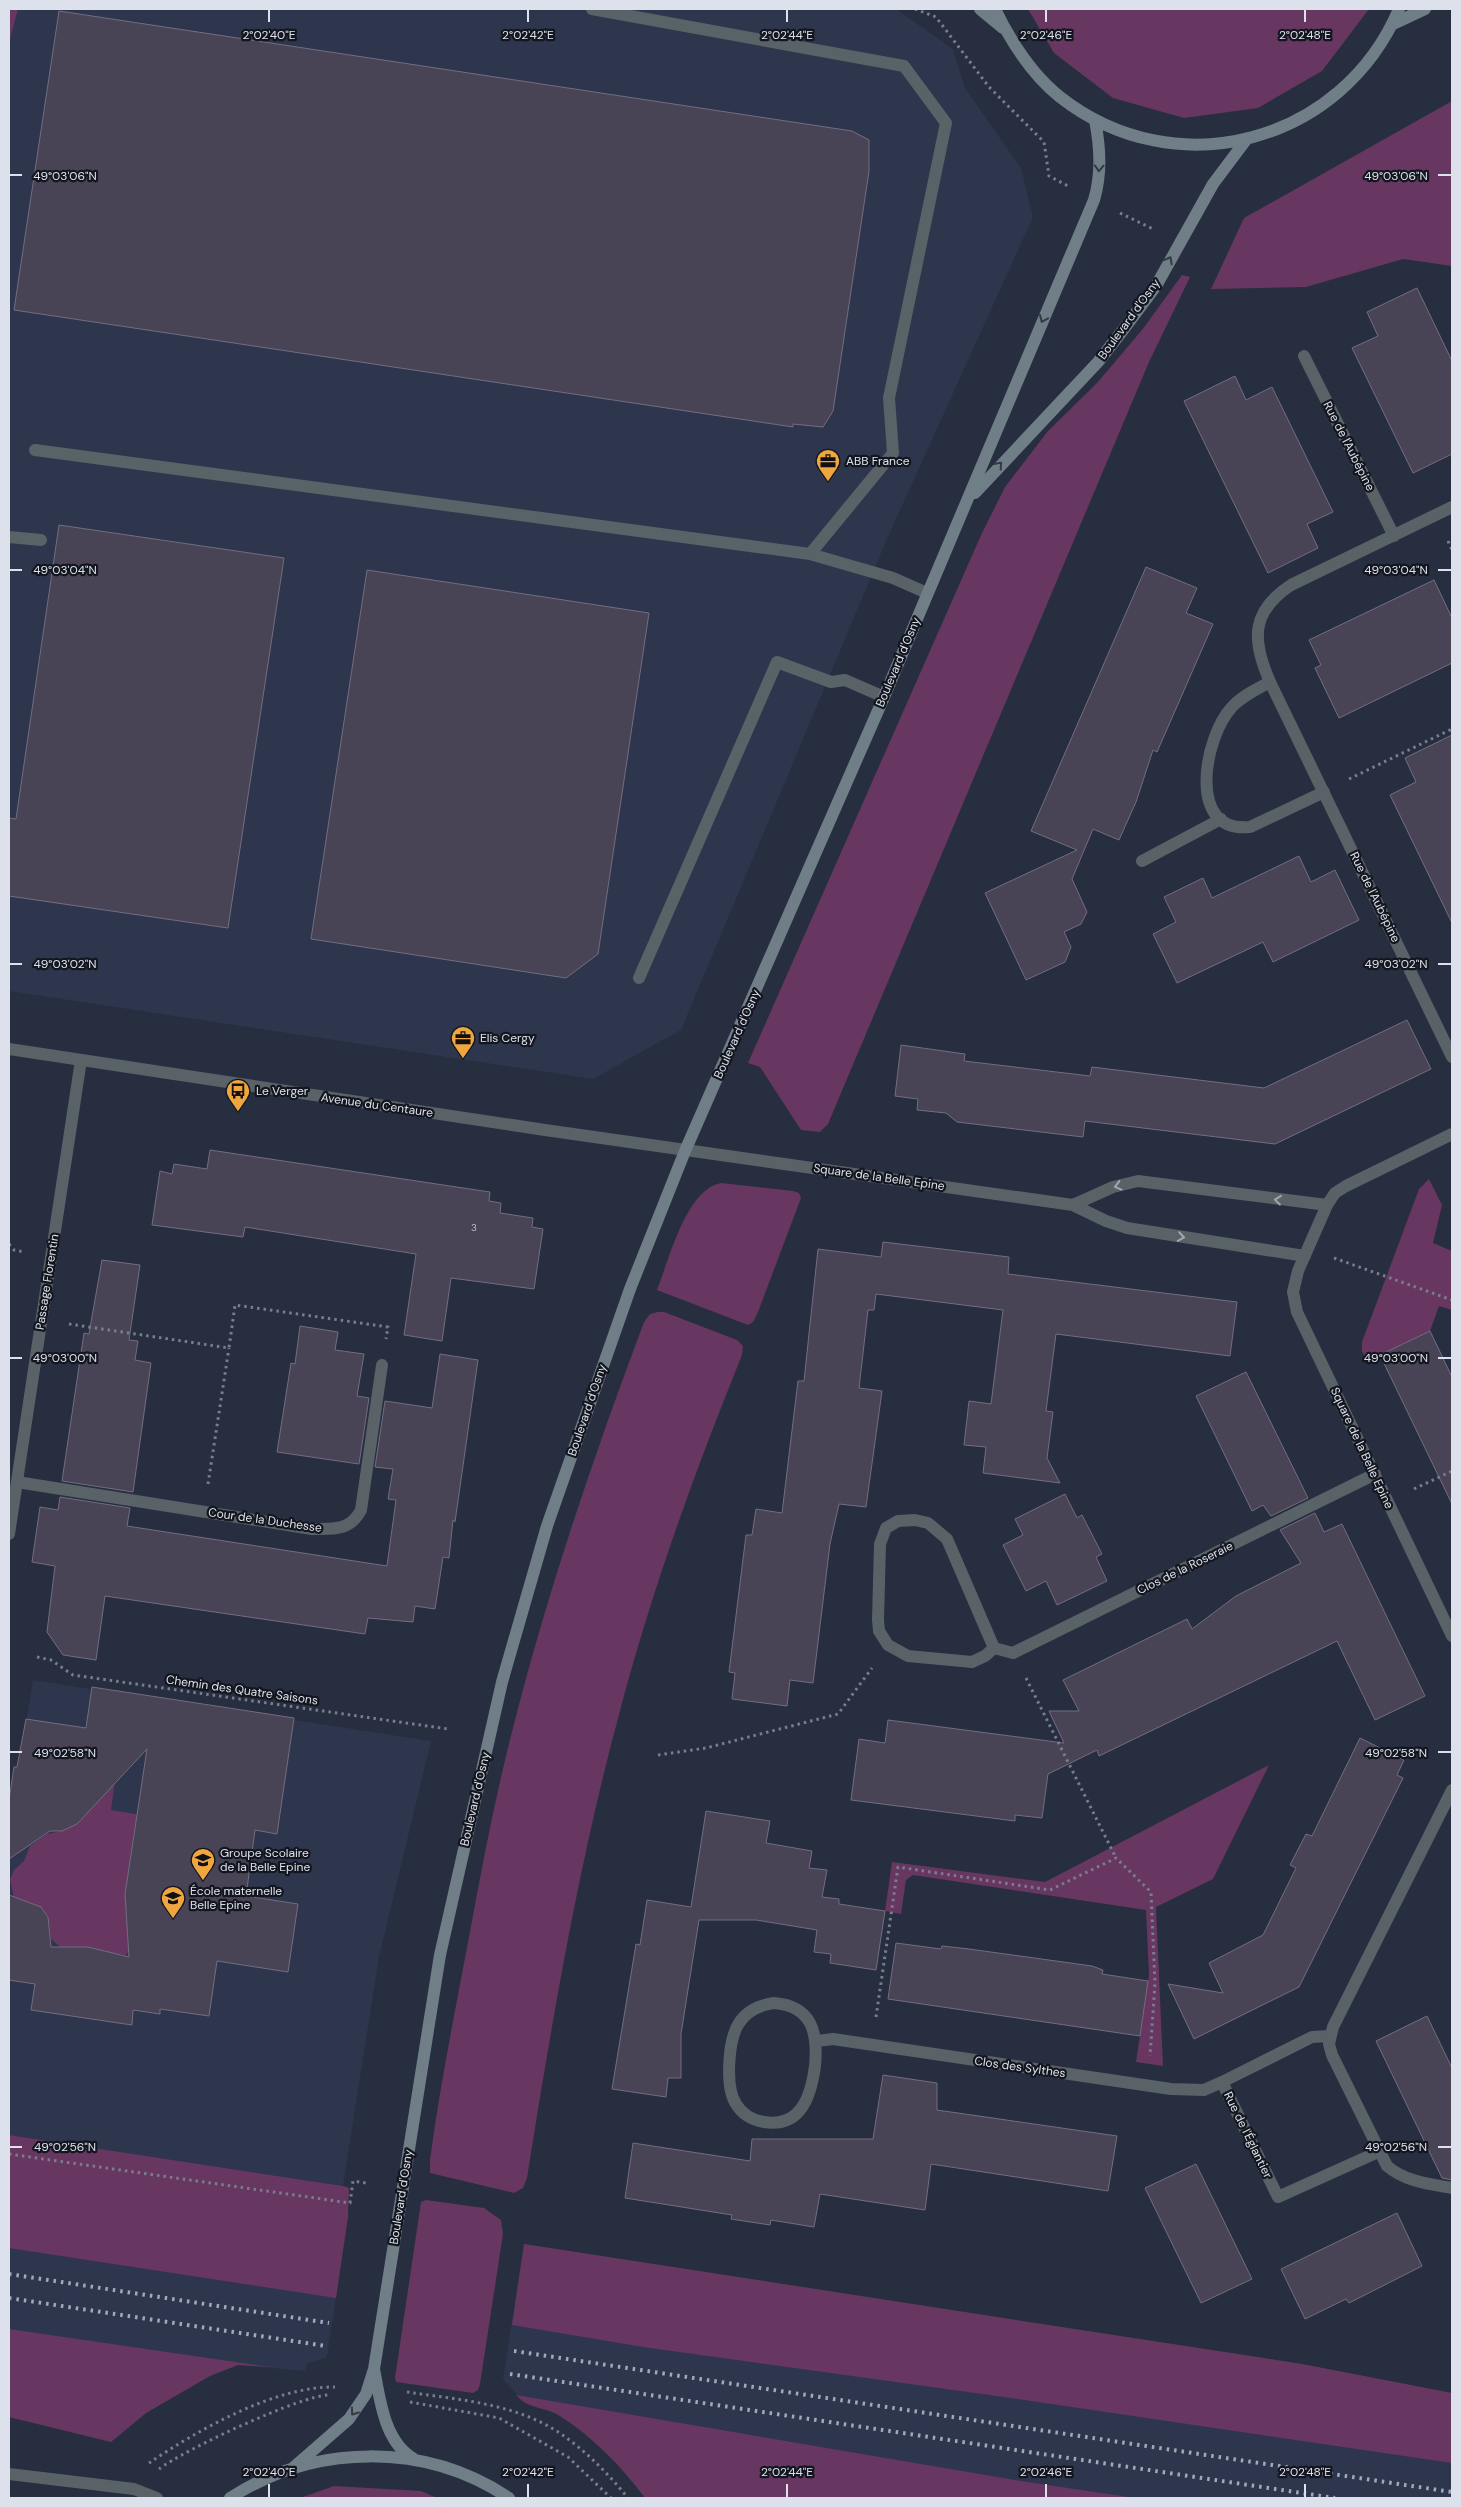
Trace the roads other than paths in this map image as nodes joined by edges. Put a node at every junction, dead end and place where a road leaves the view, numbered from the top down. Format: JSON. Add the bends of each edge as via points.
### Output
{"nodes":[{"id":1,"x":592,"y":9,"type":"edge"},
{"id":2,"x":980,"y":9,"type":"edge"},
{"id":3,"x":995,"y":9,"type":"edge"},
{"id":4,"x":1399,"y":9,"type":"edge"},
{"id":5,"x":1425,"y":9,"type":"edge"},
{"id":6,"x":1393,"y":24,"type":"junction"},
{"id":7,"x":1006,"y":30,"type":"junction"},
{"id":8,"x":1095,"y":120,"type":"junction"},
{"id":9,"x":1246,"y":140,"type":"junction"},
{"id":10,"x":1304,"y":356,"type":"dead end"},
{"id":11,"x":35,"y":450,"type":"dead end"},
{"id":12,"x":967,"y":502,"type":"junction"},
{"id":13,"x":1452,"y":507,"type":"edge"},
{"id":14,"x":1394,"y":536,"type":"junction"},
{"id":15,"x":9,"y":537,"type":"edge"},
{"id":16,"x":41,"y":540,"type":"dead end"},
{"id":17,"x":810,"y":554,"type":"junction"},
{"id":18,"x":927,"y":593,"type":"junction"},
{"id":19,"x":1270,"y":682,"type":"junction"},
{"id":20,"x":884,"y":697,"type":"junction"},
{"id":21,"x":1324,"y":792,"type":"junction"},
{"id":22,"x":1221,"y":819,"type":"junction"},
{"id":23,"x":1142,"y":861,"type":"dead end"},
{"id":24,"x":639,"y":978,"type":"dead end"},
{"id":25,"x":9,"y":1049,"type":"edge"},
{"id":26,"x":1452,"y":1057,"type":"edge"},
{"id":27,"x":81,"y":1060,"type":"junction"},
{"id":28,"x":1452,"y":1134,"type":"edge"},
{"id":29,"x":685,"y":1151,"type":"junction"},
{"id":30,"x":1073,"y":1206,"type":"junction"},
{"id":31,"x":1327,"y":1206,"type":"junction"},
{"id":32,"x":1307,"y":1252,"type":"junction"},
{"id":33,"x":382,"y":1365,"type":"road end"},
{"id":34,"x":1375,"y":1474,"type":"junction"},
{"id":35,"x":17,"y":1482,"type":"junction"},
{"id":36,"x":9,"y":1534,"type":"edge"},
{"id":37,"x":1452,"y":1636,"type":"edge"},
{"id":38,"x":994,"y":1648,"type":"junction"},
{"id":39,"x":1452,"y":1790,"type":"edge"},
{"id":40,"x":1329,"y":2036,"type":"junction"},
{"id":41,"x":817,"y":2041,"type":"junction"},
{"id":42,"x":1222,"y":2082,"type":"junction"},
{"id":43,"x":1378,"y":2152,"type":"junction"},
{"id":44,"x":1452,"y":2188,"type":"edge"},
{"id":45,"x":374,"y":2369,"type":"junction"},
{"id":46,"x":414,"y":2460,"type":"junction"},
{"id":47,"x":294,"y":2467,"type":"junction"},
{"id":48,"x":9,"y":2474,"type":"edge"},
{"id":49,"x":157,"y":2498,"type":"edge"},
{"id":50,"x":230,"y":2498,"type":"edge"},
{"id":51,"x":509,"y":2498,"type":"edge"}],
"edges":[{"from":1,"to":17,"type":"street","via":[[904,66],[946,123],[889,398],[893,453]]},
{"from":2,"to":7,"type":"main road"},
{"from":3,"to":7,"type":"main road"},
{"from":4,"to":6,"type":"main road"},
{"from":5,"to":6,"type":"main road"},
{"from":6,"to":9,"type":"main road","via":[[1363,69],[1336,95],[1298,120]]},
{"from":7,"to":8,"type":"main road","via":[[1016,49],[1044,81],[1059,96]]},
{"from":8,"to":9,"type":"main road","via":[[1168,143],[1195,145]]},
{"from":8,"to":12,"type":"main road","name":"Boulevard d'Osny","one_way":true,"via":[[1100,155],[1094,200]]},
{"from":12,"to":9,"type":"main road","name":"Boulevard d'Osny","one_way":true,"via":[[1103,355],[1156,286],[1213,184]]},
{"from":10,"to":14,"type":"street","name":"Rue de l'Aubépine"},
{"from":11,"to":17,"type":"street"},
{"from":12,"to":18,"type":"main road","name":"Boulevard d'Osny"},
{"from":13,"to":14,"type":"street","name":"Rue de l'Aubépine"},
{"from":14,"to":19,"type":"street","name":"Rue de l'Aubépine","via":[[1291,585],[1270,602],[1260,621],[1258,645],[1260,660]]},
{"from":15,"to":16,"type":"street"},
{"from":17,"to":18,"type":"street","via":[[893,578]]},
{"from":18,"to":20,"type":"main road","name":"Boulevard d'Osny"},
{"from":19,"to":21,"type":"street","name":"Rue de l'Aubépine"},
{"from":19,"to":22,"type":"street","via":[[1232,706],[1211,744],[1205,779],[1210,800]]},
{"from":20,"to":24,"type":"street","via":[[845,680],[831,682],[777,662]]},
{"from":20,"to":29,"type":"main road","name":"Boulevard d'Osny"},
{"from":21,"to":22,"type":"street","via":[[1250,827],[1235,826]]},
{"from":21,"to":26,"type":"street","name":"Rue de l'Aubépine"},
{"from":22,"to":23,"type":"street"},
{"from":25,"to":27,"type":"street","name":"Avenue du Centaure"},
{"from":27,"to":29,"type":"street","name":"Avenue du Centaure"},
{"from":27,"to":35,"type":"street","name":"Passage Florentin"},
{"from":28,"to":31,"type":"street","name":"Square de la Belle Epine","via":[[1346,1186]]},
{"from":29,"to":30,"type":"street","name":"Square de la Belle Epine"},
{"from":29,"to":45,"type":"main road","name":"Boulevard d'Osny","via":[[630,1288],[585,1413],[547,1526],[502,1682],[440,1955]]},
{"from":31,"to":30,"type":"street","one_way":true,"via":[[1138,1181],[1112,1187]]},
{"from":30,"to":32,"type":"street","name":"Square de la Belle Epine","one_way":true,"via":[[1127,1228]]},
{"from":31,"to":32,"type":"street","name":"Square de la Belle Epine"},
{"from":32,"to":34,"type":"street","name":"Square de la Belle Epine","via":[[1293,1292],[1295,1306]]},
{"from":33,"to":35,"type":"street","name":"Cour de la Duchesse","via":[[362,1510],[355,1521],[332,1529],[312,1529]]},
{"from":34,"to":37,"type":"street","name":"Square de la Belle Epine"},
{"from":34,"to":38,"type":"street","name":"Clos de la Roseraie","via":[[1013,1653]]},
{"from":35,"to":36,"type":"street","name":"Passage Florentin"},
{"from":38,"to":38,"type":"street","via":[[972,1662],[908,1656],[888,1645],[879,1631],[878,1620],[880,1544],[886,1528],[898,1521],[915,1520],[928,1523],[947,1539]]},
{"from":39,"to":40,"type":"street"},
{"from":40,"to":42,"type":"street","name":"Rue de l'Églantier","via":[[1312,2037]]},
{"from":40,"to":43,"type":"street","via":[[1332,2055]]},
{"from":41,"to":41,"type":"street","via":[[813,2027],[803,2014],[785,2004],[764,2005],[745,2015],[735,2033],[729,2078],[729,2089],[738,2108],[756,2120],[766,2122],[796,2115],[809,2098],[812,2088]]},
{"from":41,"to":42,"type":"street","name":"Clos des Sylthes","via":[[833,2039],[1148,2086],[1198,2090]]},
{"from":42,"to":43,"type":"street","name":"Rue de l'Églantier","via":[[1278,2197]]},
{"from":43,"to":44,"type":"street","via":[[1397,2175]]},
{"from":45,"to":46,"type":"main road","name":"Boulevard d'Osny","via":[[379,2398],[394,2438]]},
{"from":45,"to":47,"type":"main road","name":"Boulevard d'Osny","one_way":true,"via":[[365,2396],[343,2425]]},
{"from":46,"to":47,"type":"main road","via":[[345,2457]]},
{"from":46,"to":51,"type":"main road","via":[[468,2476]]},
{"from":47,"to":50,"type":"main road"},
{"from":48,"to":49,"type":"street","via":[[129,2489]]}]}
